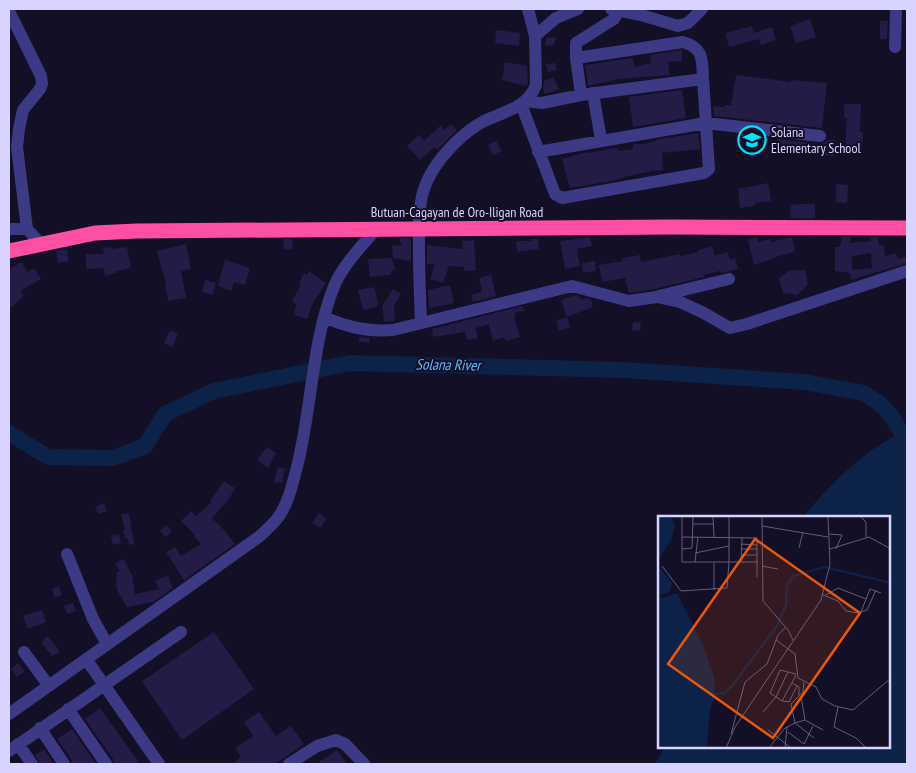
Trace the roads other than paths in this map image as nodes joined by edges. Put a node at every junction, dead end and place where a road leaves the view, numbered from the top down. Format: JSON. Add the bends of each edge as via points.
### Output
{"nodes":[{"id":1,"x":528,"y":9,"type":"edge"},
{"id":2,"x":578,"y":9,"type":"edge"},
{"id":3,"x":702,"y":9,"type":"edge"},
{"id":4,"x":896,"y":9,"type":"edge"},
{"id":5,"x":615,"y":10,"type":"edge"},
{"id":6,"x":9,"y":11,"type":"edge"},
{"id":7,"x":535,"y":36,"type":"junction"},
{"id":8,"x":895,"y":47,"type":"dead end"},
{"id":9,"x":576,"y":58,"type":"junction"},
{"id":10,"x":703,"y":79,"type":"junction"},
{"id":11,"x":587,"y":94,"type":"junction"},
{"id":12,"x":524,"y":102,"type":"junction"},
{"id":13,"x":706,"y":123,"type":"junction"},
{"id":14,"x":820,"y":136,"type":"dead end"},
{"id":15,"x":601,"y":140,"type":"junction"},
{"id":16,"x":538,"y":152,"type":"junction"},
{"id":17,"x":907,"y":228,"type":"edge"},
{"id":18,"x":9,"y":229,"type":"edge"},
{"id":19,"x":27,"y":229,"type":"junction"},
{"id":20,"x":376,"y":229,"type":"junction"},
{"id":21,"x":418,"y":229,"type":"junction"},
{"id":22,"x":41,"y":244,"type":"junction"},
{"id":23,"x":9,"y":251,"type":"edge"},
{"id":24,"x":907,"y":271,"type":"edge"},
{"id":25,"x":729,"y":279,"type":"dead end"},
{"id":26,"x":657,"y":297,"type":"junction"},
{"id":27,"x":323,"y":321,"type":"junction"},
{"id":28,"x":421,"y":322,"type":"junction"},
{"id":29,"x":67,"y":554,"type":"dead end"},
{"id":30,"x":180,"y":632,"type":"dead end"},
{"id":31,"x":107,"y":644,"type":"junction"},
{"id":32,"x":24,"y":652,"type":"dead end"},
{"id":33,"x":86,"y":659,"type":"junction"},
{"id":34,"x":104,"y":685,"type":"junction"},
{"id":35,"x":49,"y":686,"type":"junction"},
{"id":36,"x":68,"y":708,"type":"junction"},
{"id":37,"x":9,"y":714,"type":"edge"},
{"id":38,"x":40,"y":728,"type":"junction"},
{"id":39,"x":13,"y":747,"type":"edge"},
{"id":40,"x":157,"y":763,"type":"edge"},
{"id":41,"x":32,"y":764,"type":"edge"},
{"id":42,"x":64,"y":764,"type":"edge"},
{"id":43,"x":106,"y":764,"type":"edge"},
{"id":44,"x":289,"y":764,"type":"edge"},
{"id":45,"x":364,"y":764,"type":"edge"}],
"edges":[{"from":1,"to":7,"type":"street"},
{"from":2,"to":7,"type":"street","via":[[556,18]]},
{"from":3,"to":5,"type":"street","via":[[688,23],[678,26]]},
{"from":4,"to":8,"type":"street"},
{"from":5,"to":9,"type":"street","via":[[614,18],[577,41]]},
{"from":6,"to":19,"type":"street","via":[[42,84],[23,110],[17,147]]},
{"from":7,"to":12,"type":"street","via":[[536,85]]},
{"from":9,"to":10,"type":"street","via":[[683,42],[692,44],[702,56]]},
{"from":9,"to":11,"type":"street"},
{"from":10,"to":11,"type":"street"},
{"from":10,"to":13,"type":"street"},
{"from":11,"to":12,"type":"street","via":[[542,103]]},
{"from":11,"to":15,"type":"street"},
{"from":12,"to":16,"type":"street"},
{"from":12,"to":21,"type":"street","via":[[471,129],[443,155],[421,197]]},
{"from":13,"to":14,"type":"street"},
{"from":13,"to":15,"type":"street"},
{"from":13,"to":16,"type":"street","via":[[707,172],[562,198],[555,194]]},
{"from":15,"to":16,"type":"street"},
{"from":17,"to":21,"type":"highway","name":"Butuan-Cagayan de Oro-Iligan Road"},
{"from":18,"to":19,"type":"street"},
{"from":19,"to":22,"type":"street"},
{"from":20,"to":21,"type":"highway","name":"Butuan-Cagayan de Oro-Iligan Road"},
{"from":20,"to":22,"type":"highway","name":"Butuan-Cagayan de Oro-Iligan Road","via":[[137,231],[95,233]]},
{"from":20,"to":27,"type":"street","via":[[336,282]]},
{"from":21,"to":28,"type":"street"},
{"from":22,"to":23,"type":"highway","name":"Butuan-Cagayan de Oro-Iligan Road"},
{"from":24,"to":26,"type":"street","via":[[730,328],[680,302]]},
{"from":25,"to":26,"type":"street"},
{"from":26,"to":28,"type":"street","via":[[629,302],[578,286],[567,286]]},
{"from":27,"to":28,"type":"street","via":[[365,331],[393,330]]},
{"from":27,"to":31,"type":"street","via":[[303,443],[291,490],[277,520],[260,536]]},
{"from":29,"to":31,"type":"street","via":[[93,619]]},
{"from":30,"to":34,"type":"street"},
{"from":31,"to":33,"type":"street"},
{"from":32,"to":35,"type":"street"},
{"from":33,"to":34,"type":"street"},
{"from":33,"to":35,"type":"street"},
{"from":34,"to":36,"type":"street"},
{"from":34,"to":40,"type":"street"},
{"from":35,"to":37,"type":"street"},
{"from":36,"to":38,"type":"street"},
{"from":36,"to":43,"type":"street"},
{"from":38,"to":39,"type":"street"},
{"from":38,"to":42,"type":"street"},
{"from":39,"to":41,"type":"street"},
{"from":44,"to":45,"type":"street","via":[[317,746],[336,740],[345,744]]}]}
